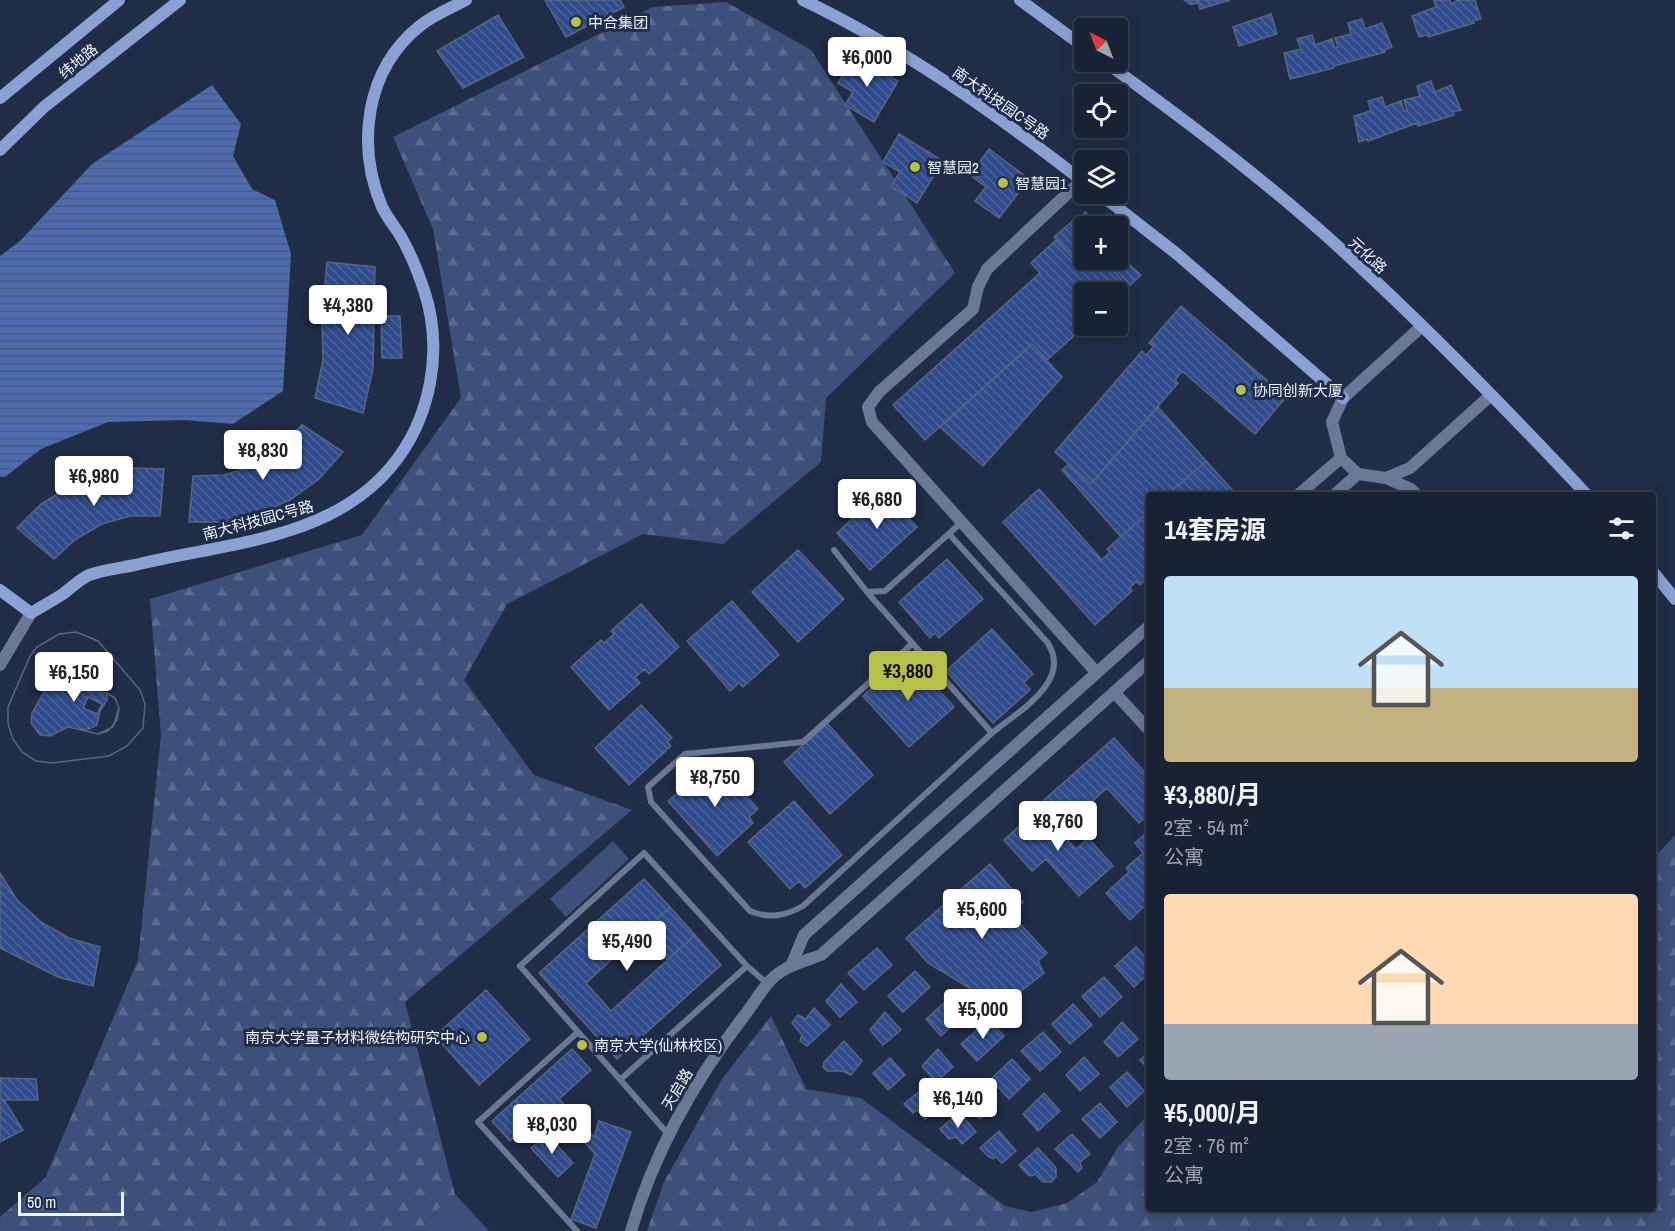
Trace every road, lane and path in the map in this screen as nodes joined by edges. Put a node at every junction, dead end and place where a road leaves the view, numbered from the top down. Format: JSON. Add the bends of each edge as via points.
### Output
{"nodes":[{"id":1,"x":119,"y":0,"type":"edge"},
{"id":2,"x":180,"y":0,"type":"edge"},
{"id":3,"x":466,"y":0,"type":"edge"},
{"id":4,"x":804,"y":0,"type":"edge"},
{"id":5,"x":1020,"y":0,"type":"edge"},
{"id":6,"x":1074,"y":39,"type":"edge"},
{"id":7,"x":1118,"y":72,"type":"edge"},
{"id":8,"x":0,"y":98,"type":"edge"},
{"id":9,"x":0,"y":150,"type":"edge"},
{"id":10,"x":1074,"y":174,"type":"edge"},
{"id":11,"x":1074,"y":189,"type":"edge"},
{"id":12,"x":1113,"y":204,"type":"edge"},
{"id":13,"x":1421,"y":327,"type":"junction"},
{"id":14,"x":1491,"y":395,"type":"junction"},
{"id":15,"x":1342,"y":399,"type":"junction"},
{"id":16,"x":1341,"y":458,"type":"junction"},
{"id":17,"x":1358,"y":474,"type":"junction"},
{"id":18,"x":1386,"y":478,"type":"junction"},
{"id":19,"x":1301,"y":492,"type":"edge"},
{"id":20,"x":1337,"y":492,"type":"edge"},
{"id":21,"x":1414,"y":492,"type":"edge"},
{"id":22,"x":1584,"y":492,"type":"edge"},
{"id":23,"x":962,"y":522,"type":"junction"},
{"id":24,"x":949,"y":534,"type":"junction"},
{"id":25,"x":834,"y":550,"type":"dead end"},
{"id":26,"x":1656,"y":576,"type":"edge"},
{"id":27,"x":0,"y":590,"type":"edge"},
{"id":28,"x":867,"y":592,"type":"junction"},
{"id":29,"x":1675,"y":599,"type":"edge"},
{"id":30,"x":31,"y":613,"type":"junction"},
{"id":31,"x":1146,"y":629,"type":"edge"},
{"id":32,"x":912,"y":644,"type":"junction"},
{"id":33,"x":1146,"y":664,"type":"edge"},
{"id":34,"x":0,"y":665,"type":"edge"},
{"id":35,"x":1096,"y":672,"type":"junction"},
{"id":36,"x":1114,"y":692,"type":"junction"},
{"id":37,"x":1146,"y":727,"type":"edge"},
{"id":38,"x":992,"y":734,"type":"junction"},
{"id":39,"x":747,"y":966,"type":"junction"},
{"id":40,"x":792,"y":966,"type":"junction"},
{"id":41,"x":772,"y":981,"type":"junction"},
{"id":42,"x":578,"y":1032,"type":"junction"},
{"id":43,"x":621,"y":1079,"type":"junction"},
{"id":44,"x":668,"y":1134,"type":"junction"},
{"id":45,"x":578,"y":1231,"type":"edge"},
{"id":46,"x":630,"y":1231,"type":"edge"}],
"edges":[{"from":1,"to":8,"type":"street","name":"纬地路"},
{"from":2,"to":9,"type":"street","name":"纬地路","via":[[44,107]]},
{"from":3,"to":30,"type":"street","name":"南大科技园C号路","via":[[421,25],[396,52],[379,81],[368,114],[367,156],[373,184],[418,274],[432,327],[433,364],[426,400],[403,451],[366,492],[318,521],[88,576]]},
{"from":4,"to":10,"type":"street","name":"南大科技园C号路","via":[[858,26],[1006,123]]},
{"from":5,"to":6,"type":"street"},
{"from":7,"to":13,"type":"street","name":"元化路","via":[[1254,175],[1356,263]]},
{"from":11,"to":23,"type":"street","via":[[987,269],[973,309],[879,392],[868,407],[872,422]]},
{"from":12,"to":15,"type":"street","via":[[1177,254]]},
{"from":13,"to":14,"type":"street","name":"元化路"},
{"from":13,"to":15,"type":"street"},
{"from":14,"to":18,"type":"street","via":[[1410,468]]},
{"from":14,"to":22,"type":"street","name":"元化路"},
{"from":15,"to":16,"type":"street","via":[[1332,422]]},
{"from":16,"to":17,"type":"street"},
{"from":16,"to":19,"type":"street"},
{"from":17,"to":18,"type":"street"},
{"from":17,"to":20,"type":"street"},
{"from":18,"to":21,"type":"street"},
{"from":23,"to":24,"type":"lane"},
{"from":23,"to":35,"type":"street"},
{"from":24,"to":28,"type":"lane","via":[[885,591]]},
{"from":24,"to":38,"type":"lane","via":[[1047,642],[1055,660],[1054,673],[1047,685]]},
{"from":25,"to":28,"type":"lane"},
{"from":26,"to":29,"type":"street"},
{"from":27,"to":30,"type":"street"},
{"from":28,"to":32,"type":"lane"},
{"from":30,"to":34,"type":"street"},
{"from":31,"to":35,"type":"street"},
{"from":32,"to":38,"type":"lane"},
{"from":32,"to":38,"type":"lane","via":[[803,742],[685,754],[648,787],[651,802],[750,911],[766,916],[784,915],[803,906]]},
{"from":33,"to":36,"type":"street"},
{"from":35,"to":40,"type":"street","via":[[804,935]]},
{"from":36,"to":37,"type":"street"},
{"from":36,"to":40,"type":"street","via":[[821,955]]},
{"from":39,"to":41,"type":"lane"},
{"from":39,"to":42,"type":"lane","via":[[644,853],[520,966]]},
{"from":39,"to":43,"type":"lane"},
{"from":40,"to":41,"type":"street"},
{"from":41,"to":44,"type":"street","name":"天启路","via":[[715,1054]]},
{"from":42,"to":43,"type":"lane"},
{"from":42,"to":45,"type":"lane","via":[[478,1122]]},
{"from":43,"to":44,"type":"lane"},
{"from":44,"to":46,"type":"street","name":"天启路"}]}
